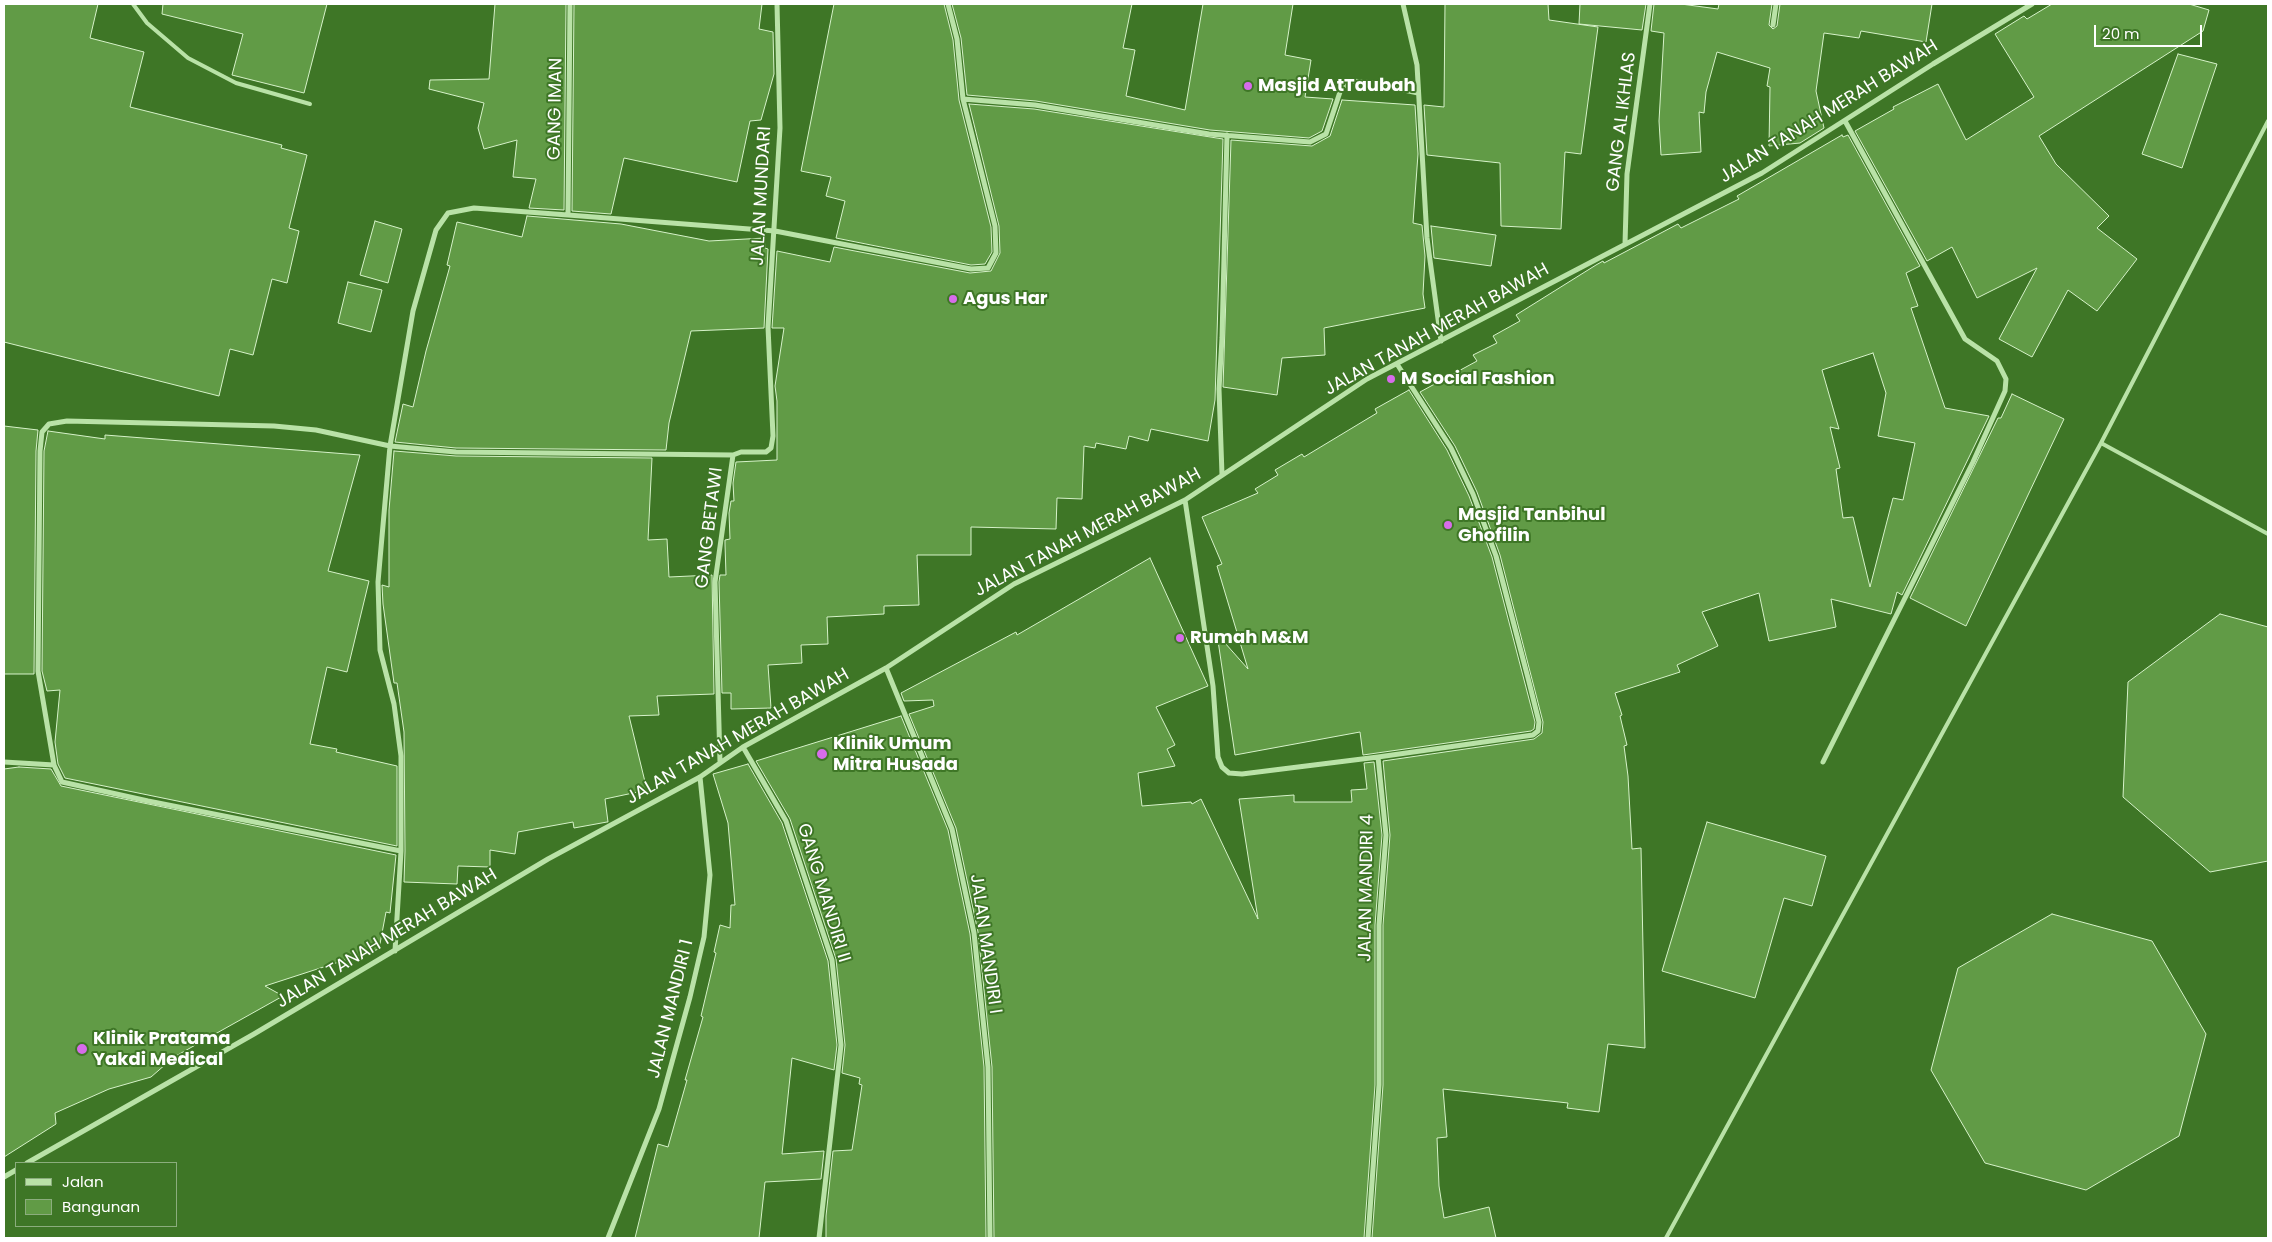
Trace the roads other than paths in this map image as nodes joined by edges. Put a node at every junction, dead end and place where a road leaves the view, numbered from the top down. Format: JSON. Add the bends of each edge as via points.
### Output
{"nodes":[{"id":1,"x":133,"y":4,"type":"edge"},
{"id":2,"x":570,"y":4,"type":"edge"},
{"id":3,"x":777,"y":4,"type":"edge"},
{"id":4,"x":948,"y":4,"type":"edge"},
{"id":5,"x":1403,"y":4,"type":"edge"},
{"id":6,"x":1650,"y":4,"type":"edge"},
{"id":7,"x":1776,"y":4,"type":"edge"},
{"id":8,"x":2032,"y":4,"type":"edge"},
{"id":9,"x":1774,"y":25,"type":"dead end"},
{"id":10,"x":1418,"y":92,"type":"junction"},
{"id":11,"x":963,"y":99,"type":"junction"},
{"id":12,"x":310,"y":104,"type":"dead end"},
{"id":13,"x":1845,"y":121,"type":"junction"},
{"id":14,"x":2268,"y":122,"type":"edge"},
{"id":15,"x":1227,"y":135,"type":"junction"},
{"id":16,"x":568,"y":215,"type":"junction"},
{"id":17,"x":775,"y":232,"type":"junction"},
{"id":18,"x":1625,"y":244,"type":"junction"},
{"id":19,"x":1441,"y":341,"type":"junction"},
{"id":20,"x":1397,"y":364,"type":"junction"},
{"id":21,"x":770,"y":390,"type":"joint"},
{"id":22,"x":2101,"y":443,"type":"junction"},
{"id":23,"x":390,"y":446,"type":"junction"},
{"id":24,"x":733,"y":455,"type":"junction"},
{"id":25,"x":1222,"y":475,"type":"junction"},
{"id":26,"x":1185,"y":500,"type":"junction"},
{"id":27,"x":2268,"y":534,"type":"edge"},
{"id":28,"x":886,"y":668,"type":"junction"},
{"id":29,"x":743,"y":747,"type":"junction"},
{"id":30,"x":1378,"y":757,"type":"junction"},
{"id":31,"x":4,"y":762,"type":"edge"},
{"id":32,"x":720,"y":762,"type":"junction"},
{"id":33,"x":1823,"y":762,"type":"dead end"},
{"id":34,"x":54,"y":764,"type":"junction"},
{"id":35,"x":700,"y":777,"type":"junction"},
{"id":36,"x":401,"y":851,"type":"junction"},
{"id":37,"x":394,"y":951,"type":"junction"},
{"id":38,"x":29,"y":1162,"type":"edge"},
{"id":39,"x":15,"y":1171,"type":"edge"},
{"id":40,"x":4,"y":1177,"type":"edge"},
{"id":41,"x":608,"y":1238,"type":"edge"},
{"id":42,"x":819,"y":1238,"type":"edge"},
{"id":43,"x":990,"y":1238,"type":"edge"},
{"id":44,"x":1368,"y":1238,"type":"edge"},
{"id":45,"x":1666,"y":1238,"type":"edge"}],
"edges":[{"from":1,"to":12,"type":"lane","via":[[147,23],[188,58],[236,83]]},
{"from":2,"to":16,"type":"street","name":"GANG IMAN"},
{"from":3,"to":17,"type":"street","name":"JALAN MUNDARI","via":[[780,128]]},
{"from":4,"to":11,"type":"street","via":[[957,39]]},
{"from":5,"to":10,"type":"street","via":[[1417,65]]},
{"from":6,"to":18,"type":"street","name":"GANG AL IKHLAS","via":[[1627,174]]},
{"from":7,"to":9,"type":"street"},
{"from":8,"to":13,"type":"street","name":"JALAN TANAH MERAH BAWAH"},
{"from":10,"to":15,"type":"street","via":[[1349,81],[1342,88],[1326,134],[1318,140]]},
{"from":10,"to":19,"type":"street","via":[[1427,238]]},
{"from":11,"to":15,"type":"street","via":[[1035,106]]},
{"from":11,"to":17,"type":"street","via":[[995,226],[996,253],[988,268],[971,269]]},
{"from":13,"to":18,"type":"street","name":"JALAN TANAH MERAH BAWAH","via":[[1762,174]]},
{"from":13,"to":33,"type":"street","via":[[1965,338],[1997,361],[2006,379],[2005,391],[1973,462]]},
{"from":14,"to":22,"type":"lane"},
{"from":15,"to":25,"type":"street","via":[[1219,389]]},
{"from":16,"to":17,"type":"street"},
{"from":16,"to":23,"type":"street","via":[[474,208],[448,213],[436,230],[413,311]]},
{"from":17,"to":21,"type":"street","name":"JALAN MUNDARI","via":[[768,327]]},
{"from":18,"to":19,"type":"street","name":"JALAN TANAH MERAH BAWAH"},
{"from":19,"to":20,"type":"street","name":"JALAN TANAH MERAH BAWAH"},
{"from":20,"to":25,"type":"street","name":"JALAN TANAH MERAH BAWAH","via":[[1367,379]]},
{"from":20,"to":30,"type":"street","via":[[1451,448],[1473,494],[1496,556],[1539,722],[1538,731],[1533,735]]},
{"from":21,"to":24,"type":"street","name":"GANG BETAWI","via":[[772,448],[766,452]]},
{"from":22,"to":27,"type":"lane"},
{"from":22,"to":45,"type":"lane"},
{"from":23,"to":24,"type":"street","via":[[456,452]]},
{"from":23,"to":34,"type":"street","via":[[316,430],[274,426],[67,421],[49,424],[42,432],[40,451],[38,671]]},
{"from":23,"to":36,"type":"street","via":[[378,582],[380,650],[394,704],[401,756]]},
{"from":24,"to":32,"type":"street","name":"GANG BETAWI","via":[[715,582]]},
{"from":25,"to":26,"type":"street","name":"JALAN TANAH MERAH BAWAH"},
{"from":26,"to":28,"type":"street","name":"JALAN TANAH MERAH BAWAH","via":[[1014,584]]},
{"from":26,"to":30,"type":"street","via":[[1222,768],[1242,774]]},
{"from":28,"to":29,"type":"street","name":"JALAN TANAH MERAH BAWAH"},
{"from":28,"to":43,"type":"street","name":"JALAN MANDIRI I","via":[[952,829],[974,933],[988,1066]]},
{"from":29,"to":32,"type":"street","name":"JALAN TANAH MERAH BAWAH"},
{"from":29,"to":42,"type":"street","name":"GANG MANDIRI II","via":[[786,821],[832,960],[841,1044]]},
{"from":30,"to":44,"type":"street","name":"JALAN MANDIRI 4","via":[[1386,835],[1378,925],[1379,1085]]},
{"from":31,"to":34,"type":"street"},
{"from":32,"to":35,"type":"street","name":"JALAN TANAH MERAH BAWAH"},
{"from":34,"to":36,"type":"street","via":[[62,782]]},
{"from":35,"to":37,"type":"street","name":"JALAN TANAH MERAH BAWAH","via":[[548,859]]},
{"from":35,"to":41,"type":"street","name":"JALAN MANDIRI 1","via":[[710,875],[704,937],[659,1109]]},
{"from":36,"to":37,"type":"street"},
{"from":37,"to":38,"type":"street","name":"JALAN TANAH MERAH BAWAH"},
{"from":39,"to":40,"type":"street"}]}
